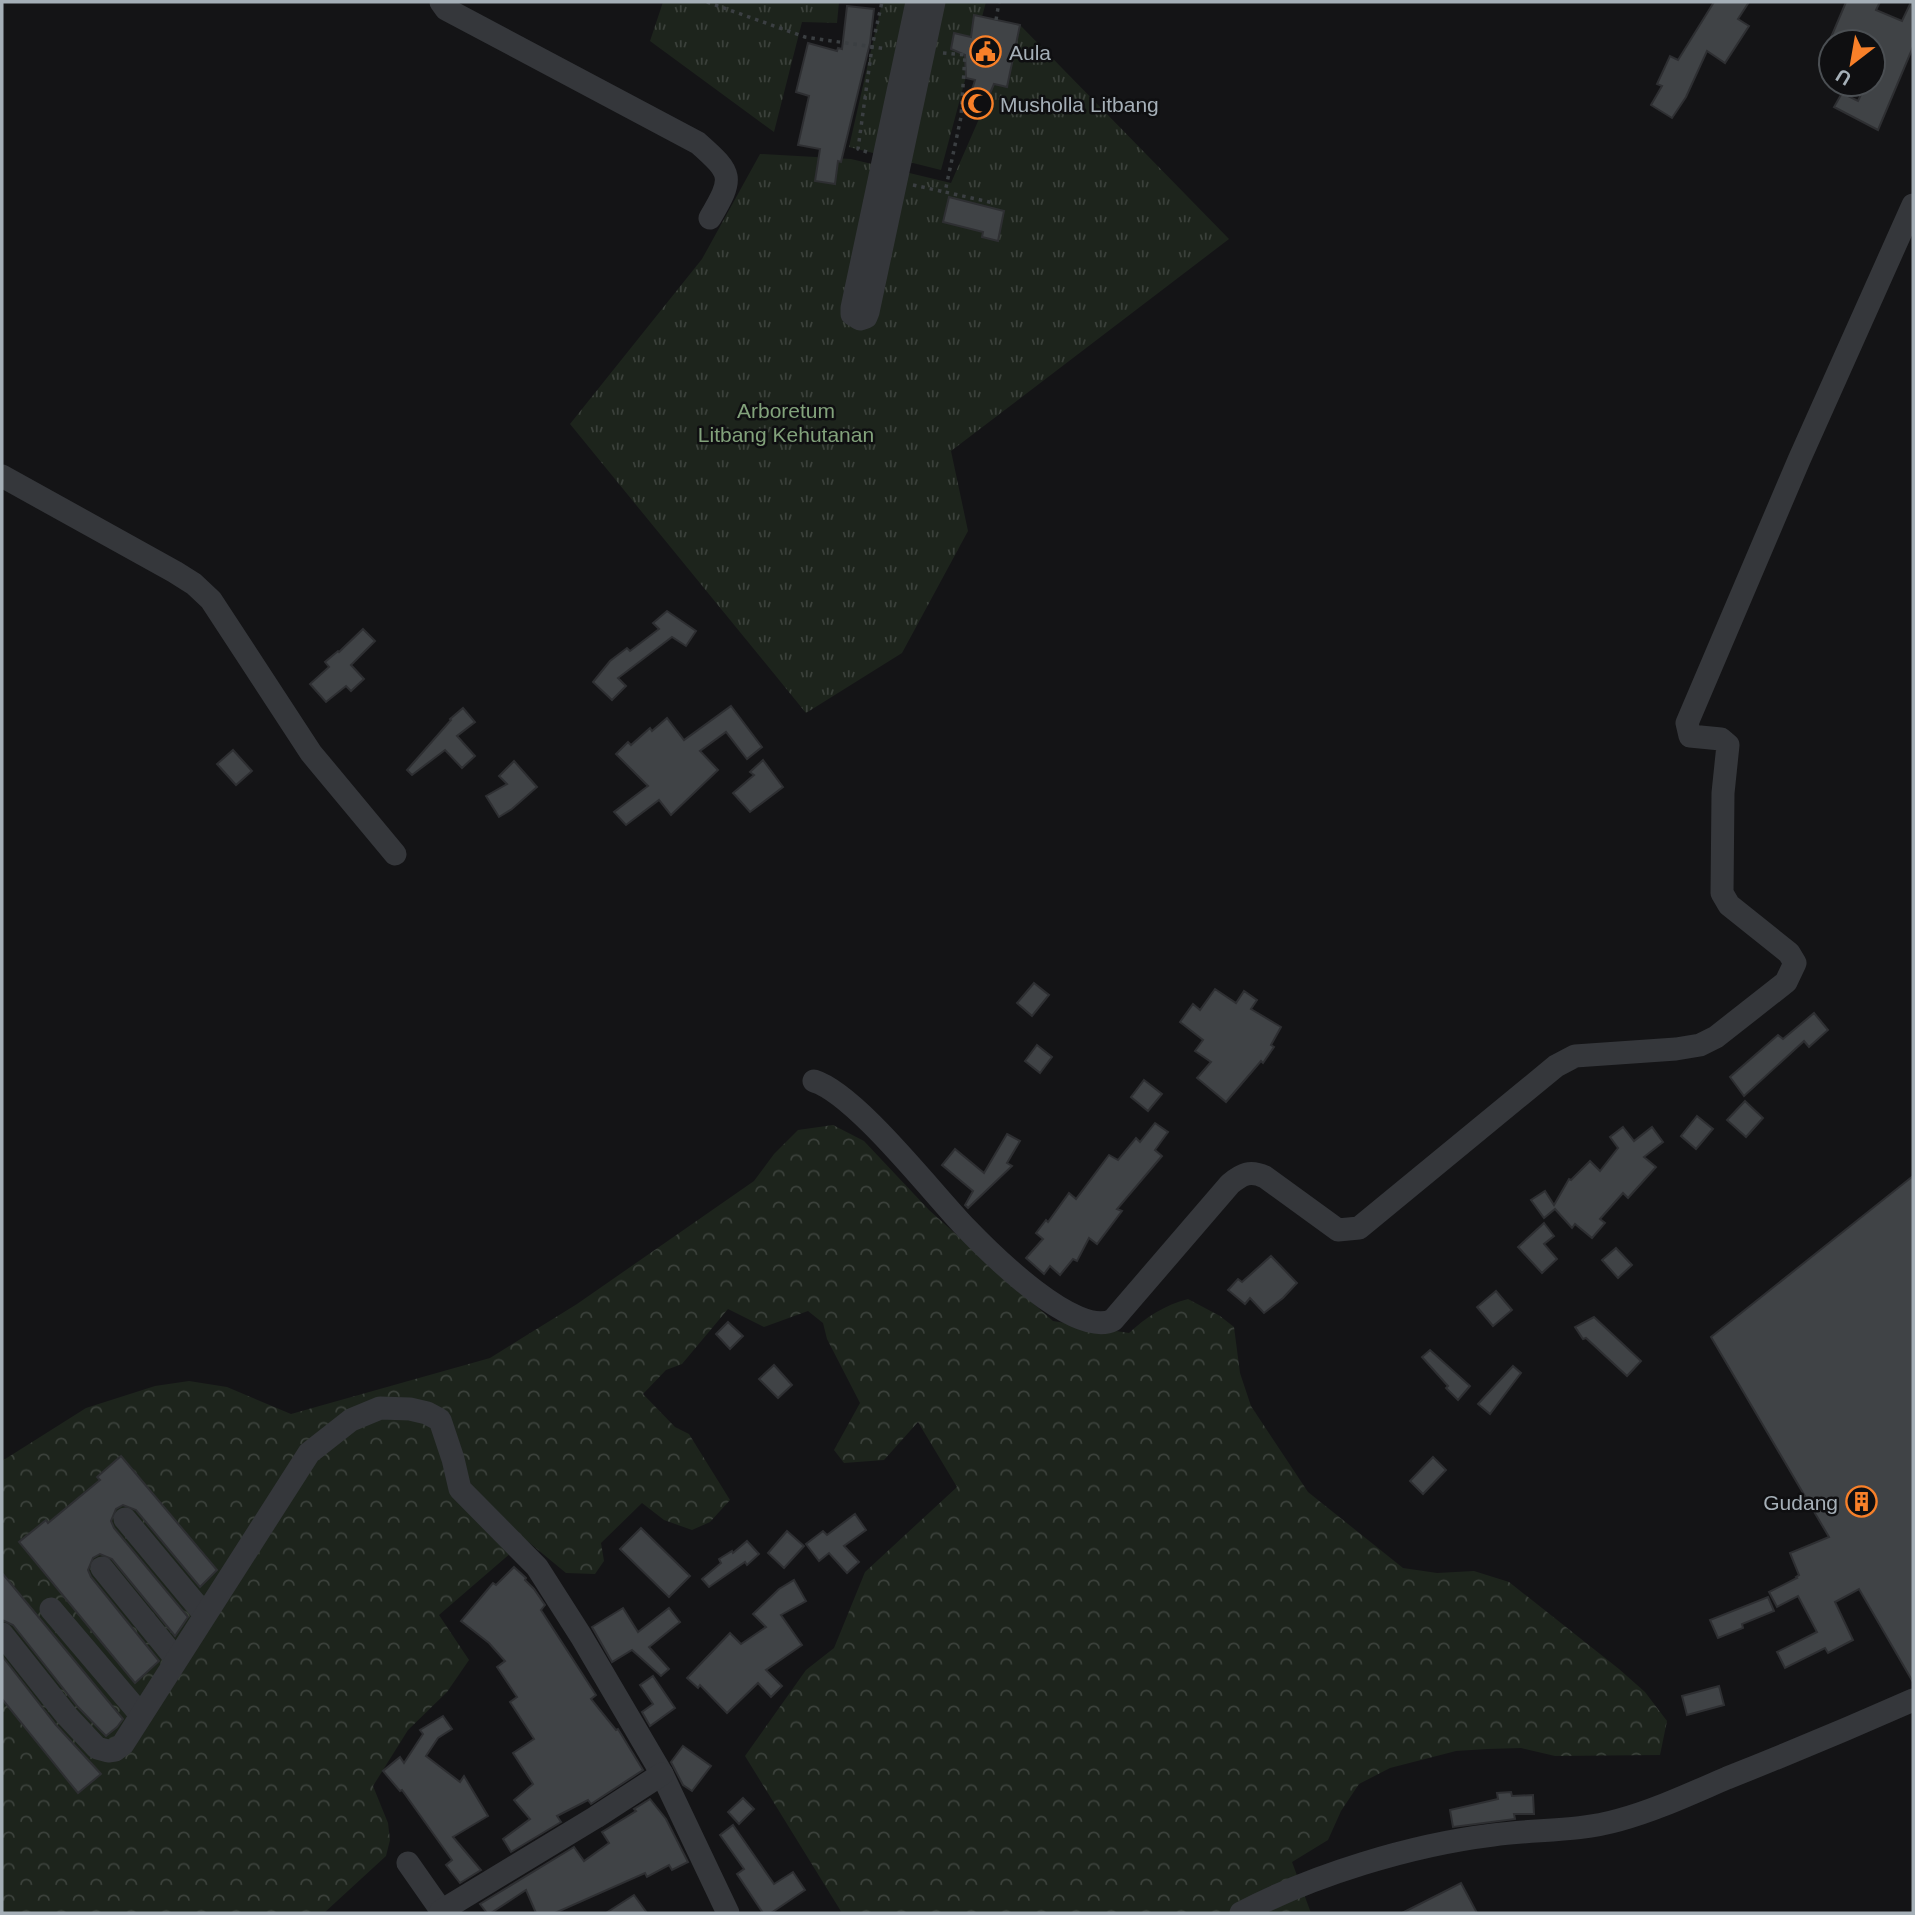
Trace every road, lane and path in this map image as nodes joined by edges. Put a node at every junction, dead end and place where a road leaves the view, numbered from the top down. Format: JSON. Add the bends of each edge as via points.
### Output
{"nodes":[{"id":1,"x":441,"y":2,"type":"edge"},
{"id":2,"x":707,"y":2,"type":"edge"},
{"id":3,"x":882,"y":2,"type":"edge"},
{"id":4,"x":917,"y":2,"type":"edge"},
{"id":5,"x":934,"y":2,"type":"edge"},
{"id":6,"x":999,"y":2,"type":"edge"},
{"id":7,"x":996,"y":20,"type":"dead end"},
{"id":8,"x":872,"y":47,"type":"junction"},
{"id":9,"x":915,"y":52,"type":"junction"},
{"id":10,"x":858,"y":149,"type":"dead end"},
{"id":11,"x":893,"y":170,"type":"junction"},
{"id":12,"x":945,"y":192,"type":"junction"},
{"id":13,"x":994,"y":203,"type":"dead end"},
{"id":14,"x":1913,"y":205,"type":"edge"},
{"id":15,"x":710,"y":218,"type":"dead end"},
{"id":16,"x":2,"y":475,"type":"edge"},
{"id":17,"x":396,"y":854,"type":"dead end"},
{"id":18,"x":814,"y":1081,"type":"dead end"},
{"id":19,"x":125,"y":1519,"type":"dead end"},
{"id":20,"x":102,"y":1568,"type":"dead end"},
{"id":21,"x":51,"y":1609,"type":"dead end"},
{"id":22,"x":204,"y":1614,"type":"junction"},
{"id":23,"x":2,"y":1634,"type":"edge"},
{"id":24,"x":176,"y":1659,"type":"junction"},
{"id":25,"x":1913,"y":1700,"type":"edge"},
{"id":26,"x":141,"y":1715,"type":"junction"},
{"id":27,"x":662,"y":1774,"type":"junction"},
{"id":28,"x":408,"y":1863,"type":"dead end"},
{"id":29,"x":442,"y":1912,"type":"edge"},
{"id":30,"x":728,"y":1913,"type":"edge"},
{"id":31,"x":1241,"y":1913,"type":"edge"}],
"edges":[{"from":1,"to":15,"type":"street","via":[[446,9],[698,143],[720,162],[727,176]]},
{"from":2,"to":8,"type":"path","via":[[805,37]]},
{"from":3,"to":8,"type":"path"},
{"from":4,"to":9,"type":"street"},
{"from":5,"to":9,"type":"street"},
{"from":6,"to":7,"type":"path"},
{"from":8,"to":9,"type":"path"},
{"from":8,"to":10,"type":"path"},
{"from":9,"to":11,"type":"street"},
{"from":9,"to":12,"type":"path","via":[[965,55],[961,117]]},
{"from":11,"to":11,"type":"street","via":[[852,308],[855,317],[864,318],[868,313]]},
{"from":11,"to":12,"type":"path"},
{"from":12,"to":13,"type":"path"},
{"from":14,"to":18,"type":"street","via":[[1687,723],[1690,736],[1721,739],[1728,745],[1722,893],[1729,905],[1790,953],[1795,962],[1786,982],[1700,1045],[1575,1056],[1556,1066],[1359,1228],[1338,1230],[1265,1177],[1254,1172],[1241,1175],[1106,1324],[1080,1320],[1032,1289],[968,1230],[848,1102]]},
{"from":16,"to":17,"type":"street","via":[[175,572],[211,600],[311,753]]},
{"from":19,"to":22,"type":"street"},
{"from":20,"to":24,"type":"street"},
{"from":21,"to":26,"type":"street"},
{"from":22,"to":24,"type":"street"},
{"from":22,"to":27,"type":"street","via":[[309,1453],[351,1420],[380,1408],[427,1413],[440,1420],[460,1489],[537,1567]]},
{"from":23,"to":26,"type":"street","via":[[97,1748],[115,1750],[123,1744]]},
{"from":24,"to":26,"type":"street"},
{"from":25,"to":31,"type":"street","via":[[1638,1814],[1584,1829],[1493,1834],[1441,1843],[1315,1881]]},
{"from":27,"to":29,"type":"street"},
{"from":27,"to":30,"type":"street"},
{"from":28,"to":29,"type":"street"}]}
